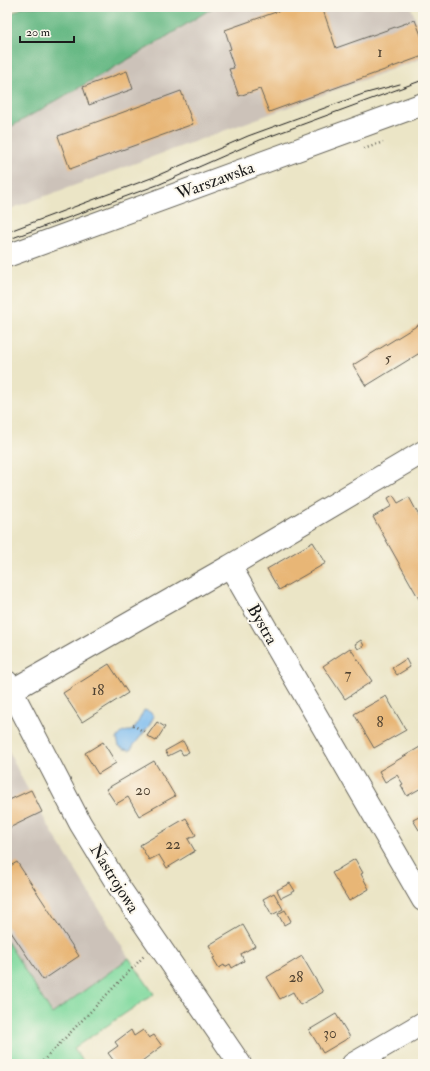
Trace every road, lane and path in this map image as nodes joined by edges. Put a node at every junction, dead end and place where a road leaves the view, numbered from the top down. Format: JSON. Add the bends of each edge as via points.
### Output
{"nodes":[{"id":1,"x":423,"y":104,"type":"edge"},
{"id":2,"x":7,"y":256,"type":"edge"},
{"id":3,"x":423,"y":452,"type":"edge"},
{"id":4,"x":230,"y":566,"type":"junction"},
{"id":5,"x":9,"y":686,"type":"edge"},
{"id":6,"x":133,"y":725,"type":"dead end"},
{"id":7,"x":146,"y":733,"type":"dead end"},
{"id":8,"x":423,"y":900,"type":"edge"},
{"id":9,"x":157,"y":942,"type":"junction"},
{"id":10,"x":423,"y":1023,"type":"edge"},
{"id":11,"x":40,"y":1064,"type":"edge"},
{"id":12,"x":240,"y":1064,"type":"edge"},
{"id":13,"x":352,"y":1064,"type":"edge"}],
"edges":[{"from":1,"to":2,"type":"street","name":"Warszawska"},
{"from":3,"to":4,"type":"street"},
{"from":4,"to":5,"type":"street"},
{"from":4,"to":8,"type":"street","name":"Bystra"},
{"from":5,"to":9,"type":"street","name":"Nastrojowa","via":[[80,822],[119,887]]},
{"from":6,"to":7,"type":"path"},
{"from":9,"to":11,"type":"path"},
{"from":9,"to":12,"type":"street","name":"Nastrojowa"},
{"from":10,"to":13,"type":"street"}]}
